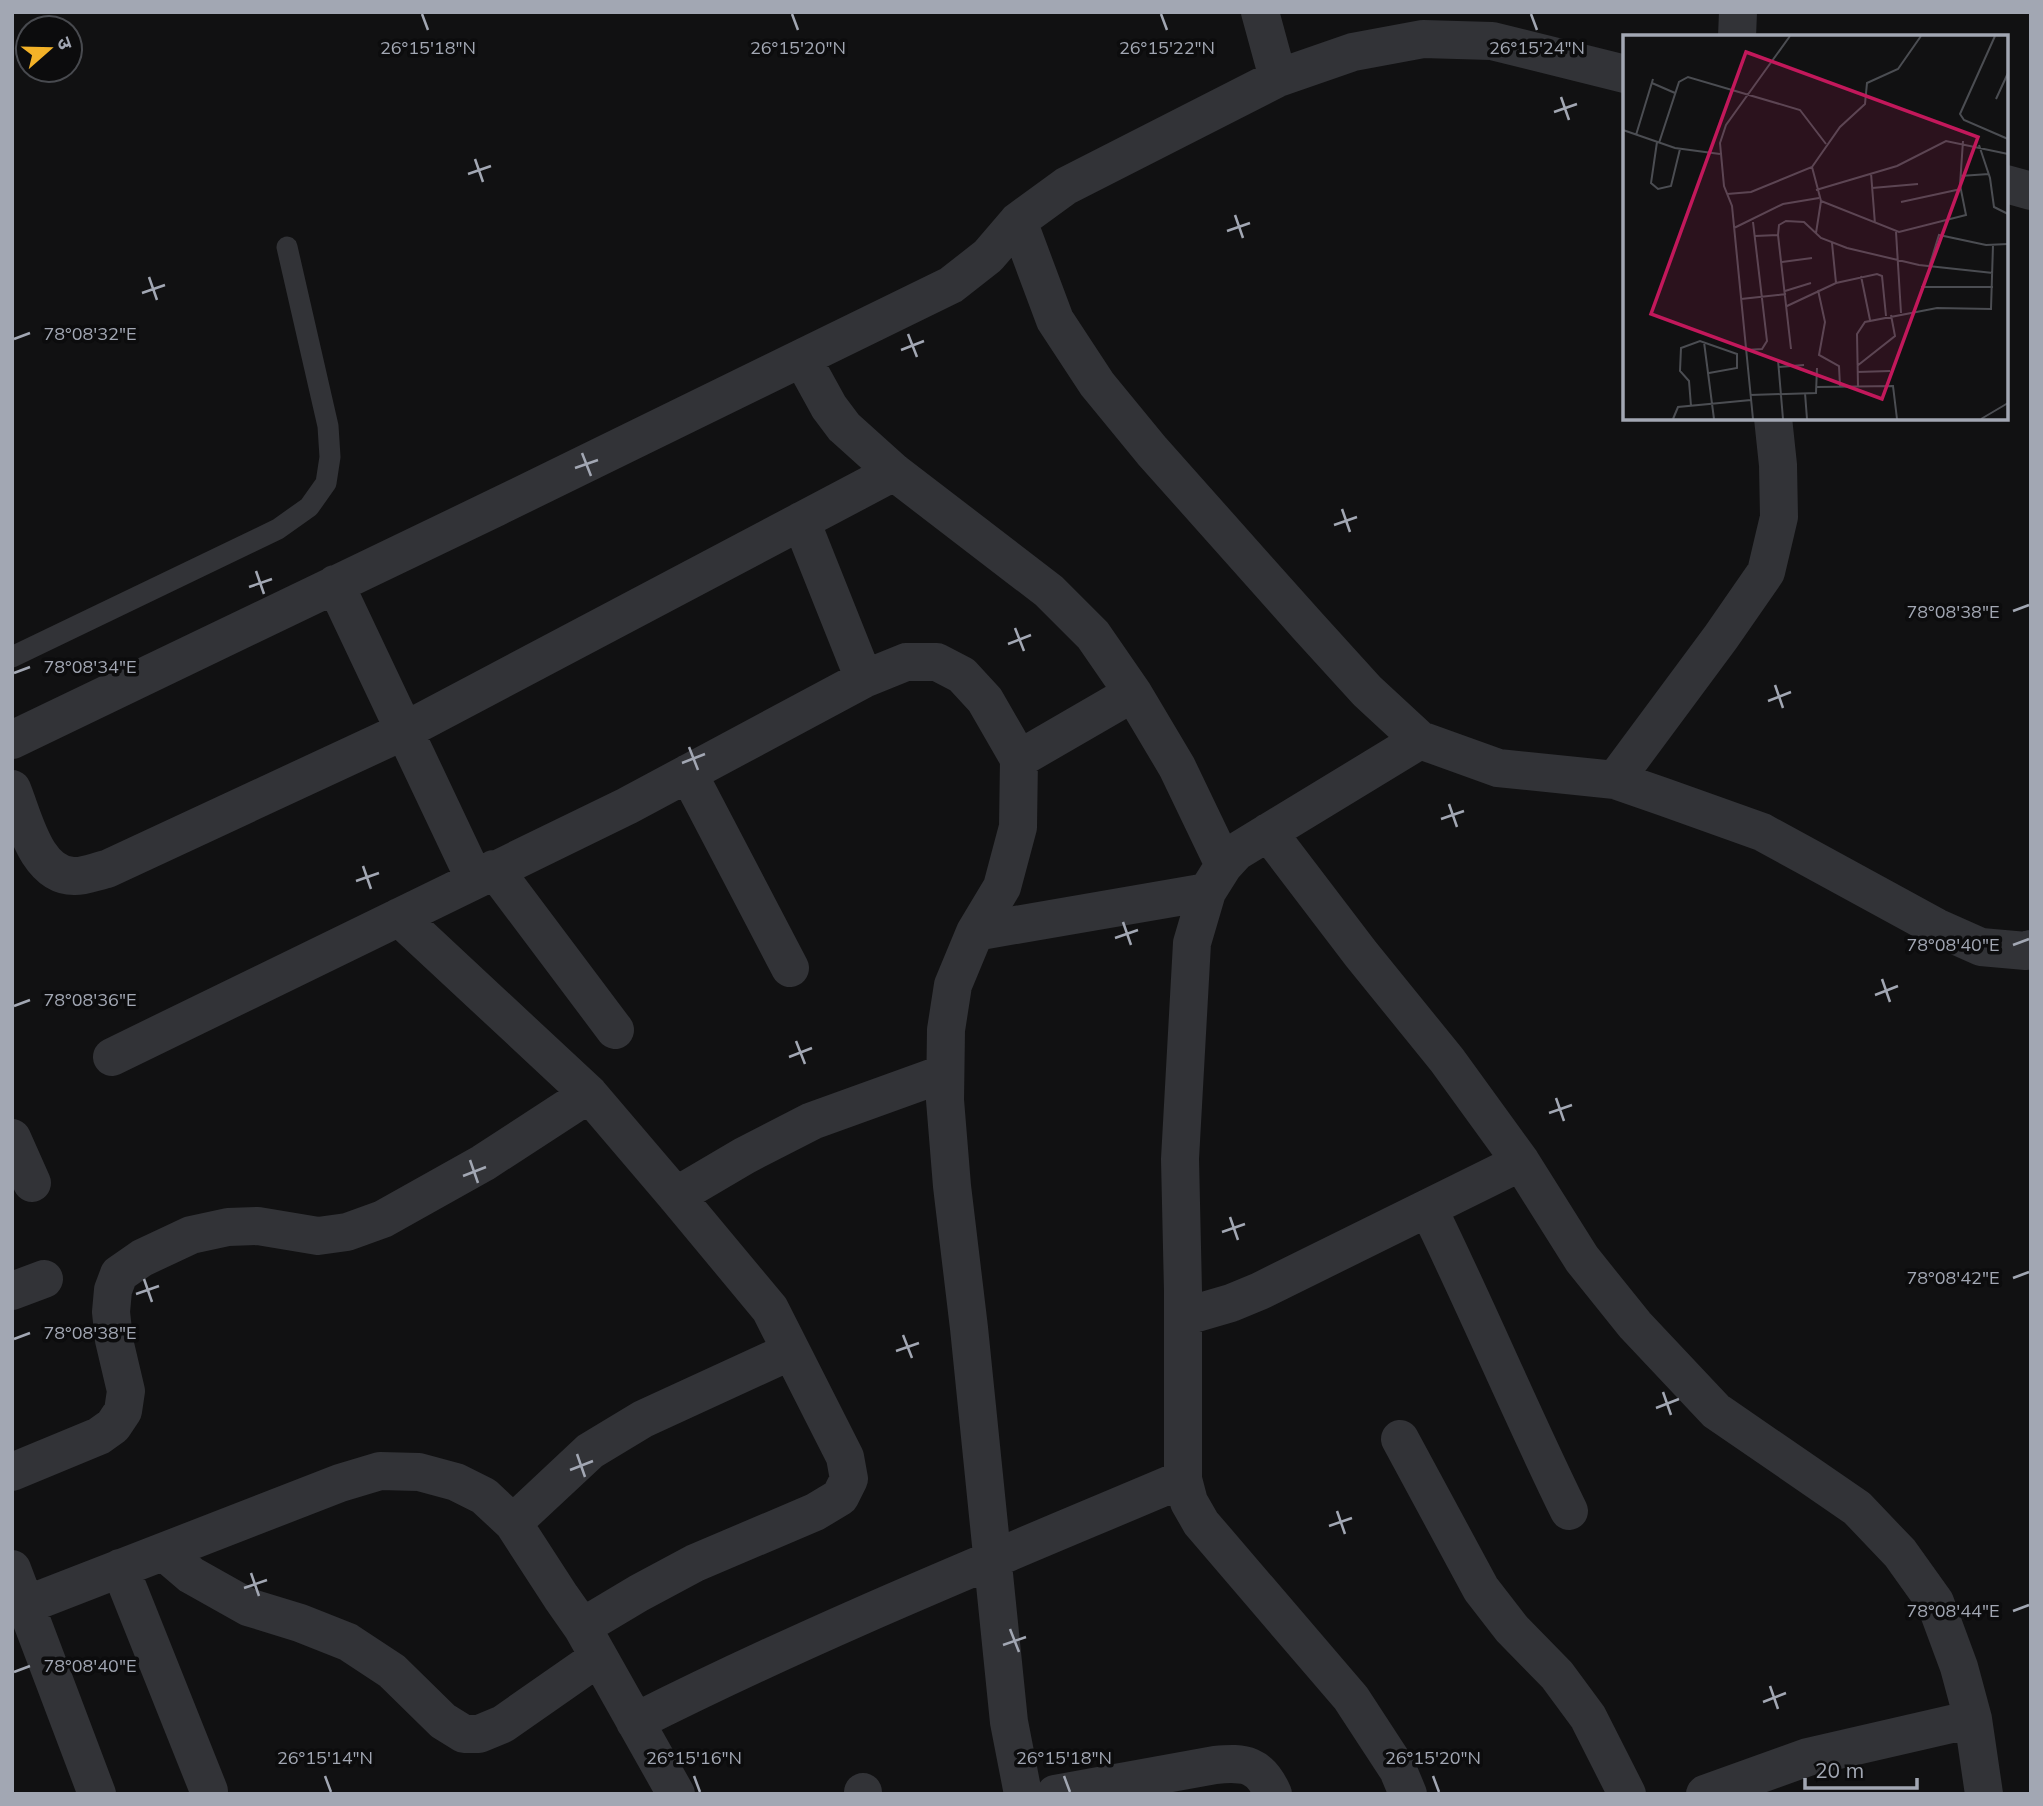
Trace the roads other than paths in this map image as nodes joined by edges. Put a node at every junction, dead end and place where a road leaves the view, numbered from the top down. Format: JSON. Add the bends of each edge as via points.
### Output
{"nodes":[{"id":1,"x":1259,"y":12,"type":"edge"},
{"id":2,"x":1738,"y":12,"type":"edge"},
{"id":3,"x":1737,"y":35,"type":"edge"},
{"id":4,"x":1623,"y":74,"type":"edge"},
{"id":5,"x":1278,"y":78,"type":"junction"},
{"id":6,"x":2008,"y":185,"type":"edge"},
{"id":7,"x":2031,"y":191,"type":"edge"},
{"id":8,"x":1018,"y":222,"type":"junction"},
{"id":9,"x":287,"y":247,"type":"dead end"},
{"id":10,"x":802,"y":358,"type":"junction"},
{"id":11,"x":1773,"y":420,"type":"edge"},
{"id":12,"x":894,"y":472,"type":"junction"},
{"id":13,"x":801,"y":521,"type":"junction"},
{"id":14,"x":335,"y":584,"type":"junction"},
{"id":15,"x":12,"y":657,"type":"edge"},
{"id":16,"x":864,"y":679,"type":"junction"},
{"id":17,"x":1133,"y":693,"type":"junction"},
{"id":18,"x":406,"y":730,"type":"junction"},
{"id":19,"x":12,"y":740,"type":"edge"},
{"id":20,"x":1420,"y":740,"type":"junction"},
{"id":21,"x":1019,"y":759,"type":"junction"},
{"id":22,"x":688,"y":773,"type":"junction"},
{"id":23,"x":1615,"y":780,"type":"junction"},
{"id":24,"x":12,"y":789,"type":"edge"},
{"id":25,"x":1268,"y":832,"type":"junction"},
{"id":26,"x":485,"y":875,"type":"junction"},
{"id":27,"x":1216,"y":878,"type":"junction"},
{"id":28,"x":399,"y":917,"type":"junction"},
{"id":29,"x":975,"y":932,"type":"junction"},
{"id":30,"x":2031,"y":949,"type":"edge"},
{"id":31,"x":790,"y":968,"type":"dead end"},
{"id":32,"x":615,"y":1030,"type":"dead end"},
{"id":33,"x":112,"y":1057,"type":"dead end"},
{"id":34,"x":945,"y":1073,"type":"junction"},
{"id":35,"x":589,"y":1094,"type":"junction"},
{"id":36,"x":12,"y":1138,"type":"edge"},
{"id":37,"x":1521,"y":1162,"type":"junction"},
{"id":38,"x":32,"y":1183,"type":"dead end"},
{"id":39,"x":677,"y":1196,"type":"junction"},
{"id":40,"x":1428,"y":1208,"type":"junction"},
{"id":41,"x":1183,"y":1317,"type":"junction"},
{"id":42,"x":791,"y":1351,"type":"junction"},
{"id":43,"x":1400,"y":1439,"type":"dead end"},
{"id":44,"x":12,"y":1472,"type":"edge"},
{"id":45,"x":1182,"y":1479,"type":"junction"},
{"id":46,"x":1569,"y":1511,"type":"dead end"},
{"id":47,"x":513,"y":1523,"type":"junction"},
{"id":48,"x":164,"y":1552,"type":"junction"},
{"id":49,"x":992,"y":1560,"type":"junction"},
{"id":50,"x":120,"y":1568,"type":"junction"},
{"id":51,"x":12,"y":1569,"type":"edge"},
{"id":52,"x":26,"y":1605,"type":"junction"},
{"id":53,"x":591,"y":1642,"type":"junction"},
{"id":54,"x":1973,"y":1719,"type":"junction"},
{"id":55,"x":635,"y":1721,"type":"junction"},
{"id":56,"x":209,"y":1791,"type":"dead end"},
{"id":57,"x":1720,"y":1791,"type":"edge"},
{"id":58,"x":97,"y":1794,"type":"edge"},
{"id":59,"x":676,"y":1794,"type":"edge"},
{"id":60,"x":1023,"y":1794,"type":"edge"},
{"id":61,"x":1055,"y":1794,"type":"edge"},
{"id":62,"x":1273,"y":1794,"type":"edge"},
{"id":63,"x":1408,"y":1794,"type":"edge"},
{"id":64,"x":1627,"y":1794,"type":"edge"},
{"id":65,"x":1984,"y":1794,"type":"edge"}],
"edges":[{"from":1,"to":5,"type":"street"},
{"from":2,"to":3,"type":"street"},
{"from":4,"to":5,"type":"street","via":[[1492,41],[1423,39],[1353,52]]},
{"from":5,"to":8,"type":"street","via":[[1066,187]]},
{"from":6,"to":7,"type":"street"},
{"from":8,"to":10,"type":"street","via":[[988,256],[951,285]]},
{"from":8,"to":20,"type":"street","via":[[1055,320],[1097,384],[1324,644]]},
{"from":9,"to":15,"type":"lane","via":[[328,426],[326,483],[309,507],[278,529]]},
{"from":10,"to":12,"type":"street","via":[[844,428]]},
{"from":10,"to":14,"type":"street"},
{"from":11,"to":23,"type":"street","via":[[1779,517],[1766,572]]},
{"from":12,"to":13,"type":"street"},
{"from":12,"to":17,"type":"street","via":[[1049,591],[1093,635]]},
{"from":13,"to":16,"type":"street"},
{"from":13,"to":18,"type":"street"},
{"from":14,"to":18,"type":"street"},
{"from":14,"to":19,"type":"street"},
{"from":16,"to":21,"type":"street","via":[[906,662],[937,662],[962,675],[985,700]]},
{"from":16,"to":22,"type":"street"},
{"from":17,"to":21,"type":"street"},
{"from":17,"to":27,"type":"street","via":[[1177,767]]},
{"from":18,"to":24,"type":"street","via":[[107,869],[74,876],[54,871],[38,856]]},
{"from":18,"to":26,"type":"street"},
{"from":20,"to":23,"type":"street","via":[[1498,768]]},
{"from":20,"to":25,"type":"street"},
{"from":21,"to":29,"type":"street","via":[[1018,827],[1002,887]]},
{"from":22,"to":26,"type":"street"},
{"from":22,"to":31,"type":"street"},
{"from":23,"to":30,"type":"street","via":[[1762,832],[1981,947]]},
{"from":25,"to":27,"type":"street","via":[[1236,852]]},
{"from":25,"to":37,"type":"street"},
{"from":26,"to":28,"type":"street"},
{"from":26,"to":32,"type":"street"},
{"from":27,"to":29,"type":"street"},
{"from":27,"to":41,"type":"street","via":[[1191,956],[1180,1158]]},
{"from":28,"to":33,"type":"street"},
{"from":28,"to":35,"type":"street"},
{"from":29,"to":34,"type":"street","via":[[953,985]]},
{"from":34,"to":39,"type":"street","via":[[812,1121]]},
{"from":34,"to":49,"type":"street","via":[[952,1186]]},
{"from":35,"to":39,"type":"street"},
{"from":35,"to":44,"type":"street","via":[[483,1163],[359,1228],[318,1236],[258,1226],[228,1227],[191,1235],[142,1258],[120,1273],[113,1290],[114,1340],[126,1391],[123,1411],[99,1436]]},
{"from":36,"to":38,"type":"street"},
{"from":37,"to":40,"type":"street"},
{"from":37,"to":54,"type":"street","via":[[1582,1259],[1635,1325],[1716,1411],[1857,1508],[1900,1553],[1935,1602]]},
{"from":39,"to":42,"type":"street","via":[[769,1309]]},
{"from":40,"to":41,"type":"street","via":[[1260,1291]]},
{"from":40,"to":46,"type":"street"},
{"from":41,"to":45,"type":"street"},
{"from":42,"to":47,"type":"street","via":[[643,1419],[590,1451]]},
{"from":42,"to":53,"type":"street","via":[[845,1457],[849,1479],[841,1497],[639,1593]]},
{"from":43,"to":64,"type":"street","via":[[1481,1589],[1588,1717]]},
{"from":45,"to":49,"type":"street"},
{"from":45,"to":63,"type":"street","via":[[1201,1523],[1351,1698],[1398,1770]]},
{"from":47,"to":48,"type":"street","via":[[484,1496],[456,1482],[419,1472],[380,1471]]},
{"from":47,"to":53,"type":"street"},
{"from":48,"to":50,"type":"street"},
{"from":48,"to":53,"type":"street","via":[[191,1575],[248,1607],[348,1642],[392,1671],[443,1721],[464,1734],[479,1734],[503,1724]]},
{"from":49,"to":55,"type":"street","via":[[725,1676]]},
{"from":49,"to":60,"type":"street","via":[[1009,1722]]},
{"from":50,"to":52,"type":"street"},
{"from":50,"to":56,"type":"street"},
{"from":51,"to":52,"type":"street"},
{"from":52,"to":58,"type":"street"},
{"from":53,"to":55,"type":"street"},
{"from":54,"to":57,"type":"street","via":[[1808,1757]]},
{"from":54,"to":65,"type":"street"},
{"from":55,"to":59,"type":"street"},
{"from":61,"to":62,"type":"street","via":[[1238,1763],[1254,1768]]}]}
